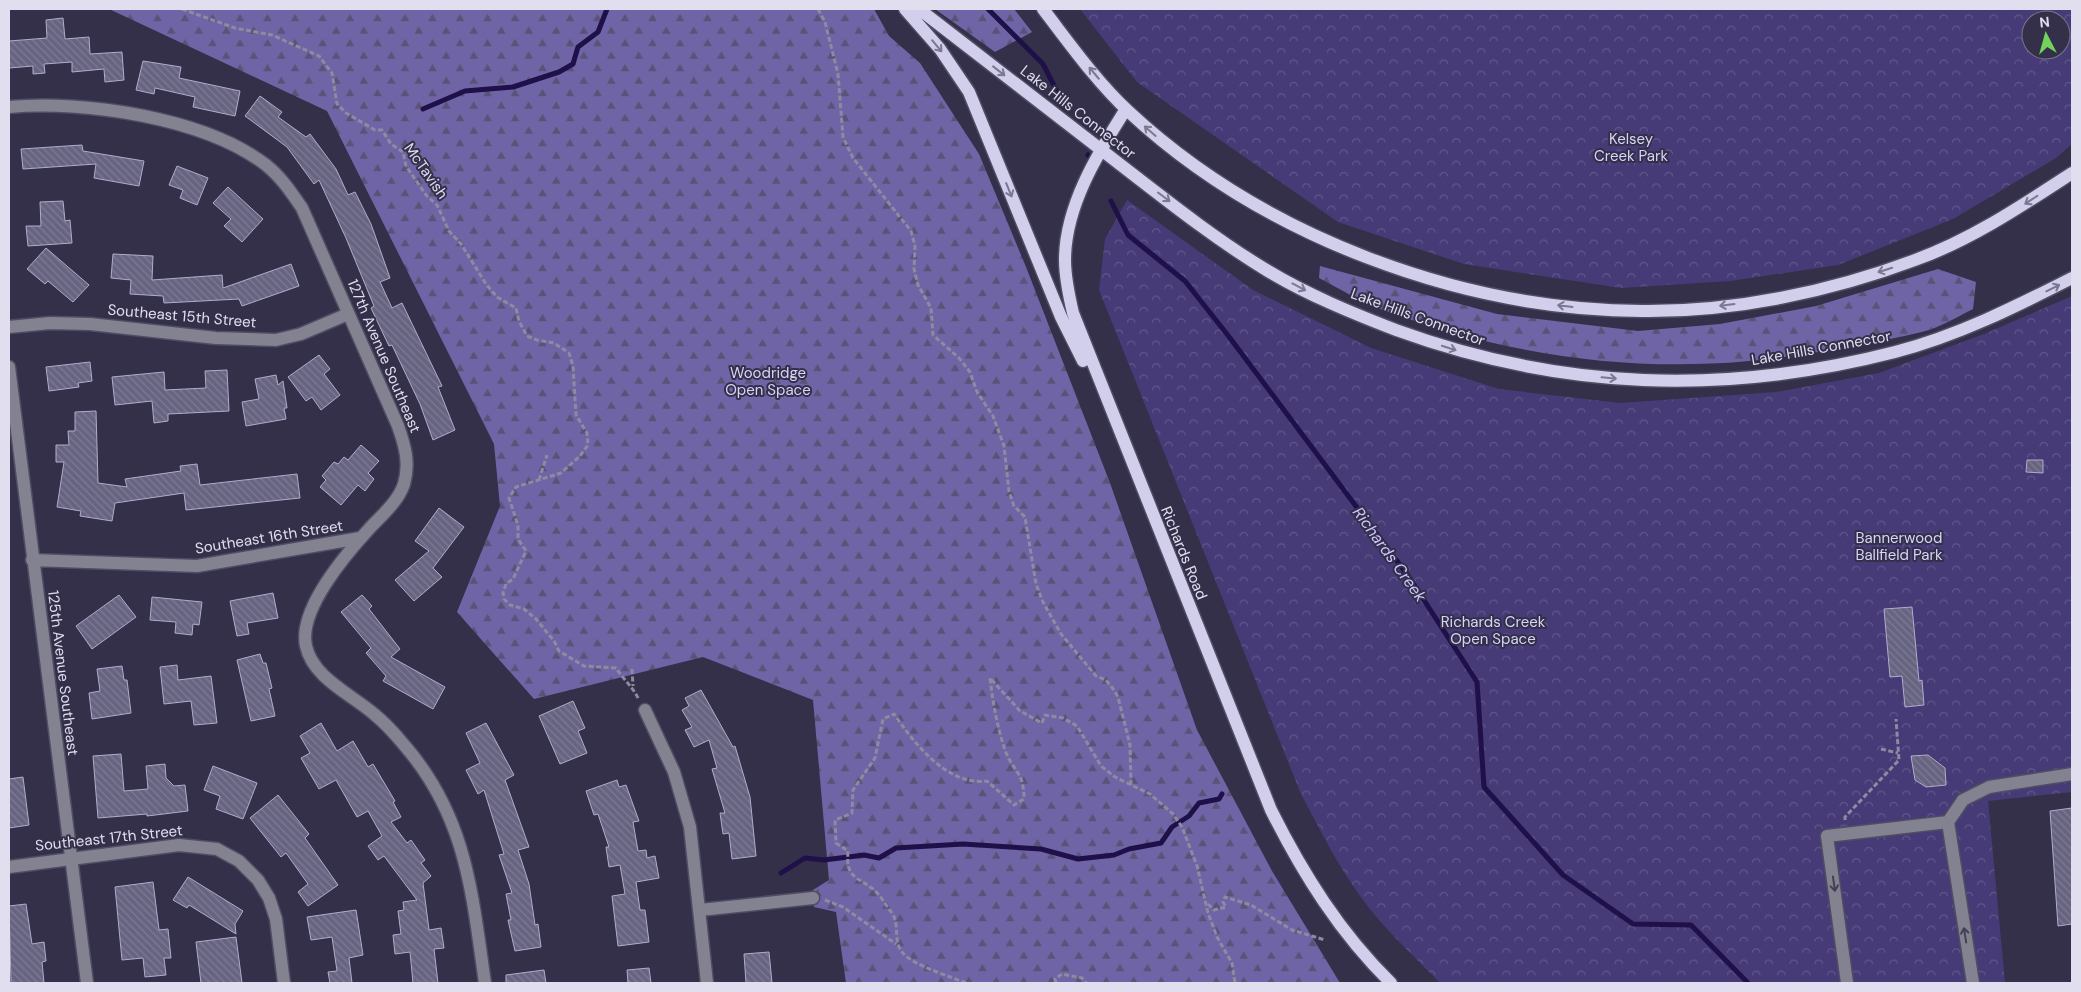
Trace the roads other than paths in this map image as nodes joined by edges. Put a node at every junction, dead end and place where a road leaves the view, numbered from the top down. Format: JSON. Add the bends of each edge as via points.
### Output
{"nodes":[{"id":1,"x":905,"y":9,"type":"edge"},
{"id":2,"x":919,"y":9,"type":"edge"},
{"id":3,"x":1043,"y":9,"type":"edge"},
{"id":4,"x":9,"y":107,"type":"edge"},
{"id":5,"x":1126,"y":109,"type":"junction"},
{"id":6,"x":1102,"y":150,"type":"junction"},
{"id":7,"x":2072,"y":173,"type":"edge"},
{"id":8,"x":2072,"y":278,"type":"edge"},
{"id":9,"x":348,"y":314,"type":"junction"},
{"id":10,"x":9,"y":327,"type":"edge"},
{"id":11,"x":9,"y":367,"type":"edge"},
{"id":12,"x":1113,"y":419,"type":"junction"},
{"id":13,"x":360,"y":538,"type":"junction"},
{"id":14,"x":32,"y":560,"type":"junction"},
{"id":15,"x":645,"y":710,"type":"road end"},
{"id":16,"x":2072,"y":774,"type":"edge"},
{"id":17,"x":1948,"y":822,"type":"junction"},
{"id":18,"x":71,"y":858,"type":"junction"},
{"id":19,"x":9,"y":866,"type":"edge"},
{"id":20,"x":812,"y":898,"type":"road end"},
{"id":21,"x":700,"y":910,"type":"junction"},
{"id":22,"x":87,"y":983,"type":"edge"},
{"id":23,"x":284,"y":983,"type":"edge"},
{"id":24,"x":485,"y":983,"type":"edge"},
{"id":25,"x":707,"y":983,"type":"edge"},
{"id":26,"x":1391,"y":983,"type":"edge"},
{"id":27,"x":1847,"y":983,"type":"edge"},
{"id":28,"x":1973,"y":983,"type":"edge"}],
"edges":[{"from":1,"to":12,"type":"main road","one_way":true,"via":[[940,49],[968,92],[1061,317]]},
{"from":2,"to":6,"type":"main road","name":"Lake Hills Connector","one_way":true},
{"from":5,"to":3,"type":"main road","name":"Lake Hills Connector","one_way":true},
{"from":4,"to":9,"type":"street","name":"127th Avenue Southeast","via":[[39,104],[98,107],[209,135],[246,152],[282,179],[302,208]]},
{"from":5,"to":6,"type":"main road","name":"Richards Road"},
{"from":7,"to":5,"type":"main road","name":"Lake Hills Connector","one_way":true,"via":[[2022,206],[1956,241],[1917,260],[1854,280],[1754,302],[1693,309],[1585,309],[1541,303],[1441,281],[1355,253],[1265,210],[1228,188],[1172,149]]},
{"from":6,"to":8,"type":"main road","name":"Lake Hills Connector","one_way":true,"via":[[1204,228],[1309,292],[1368,319],[1445,347],[1556,373],[1667,382],[1769,376],[1836,365],[1937,339],[2015,307]]},
{"from":6,"to":12,"type":"main road","name":"Richards Road","via":[[1077,201],[1065,260],[1072,313]]},
{"from":9,"to":10,"type":"street","name":"Southeast 15th Street","via":[[301,334],[276,340],[216,338],[90,324]]},
{"from":9,"to":13,"type":"street","name":"127th Avenue Southeast","via":[[398,426],[408,461],[397,498]]},
{"from":11,"to":14,"type":"street","name":"125th Avenue Southeast"},
{"from":12,"to":26,"type":"main road","name":"Richards Road","via":[[1258,780],[1291,851],[1339,924]]},
{"from":13,"to":14,"type":"street","name":"Southeast 16th Street","via":[[197,566]]},
{"from":13,"to":24,"type":"street","name":"127th Avenue Southeast","via":[[308,615],[305,644],[318,671],[374,714],[406,747],[428,777],[450,819],[465,858]]},
{"from":14,"to":18,"type":"street","name":"125th Avenue Southeast"},
{"from":15,"to":21,"type":"street","via":[[663,746],[684,802]]},
{"from":16,"to":17,"type":"street","via":[[1990,787],[1963,800]]},
{"from":17,"to":27,"type":"street","one_way":true,"via":[[1827,836]]},
{"from":28,"to":17,"type":"street","one_way":true},
{"from":18,"to":19,"type":"street","name":"Southeast 17th Street"},
{"from":18,"to":22,"type":"street","name":"125th Avenue Southeast"},
{"from":18,"to":23,"type":"street","name":"Southeast 17th Street","via":[[179,845],[217,849],[240,861],[269,898],[276,919]]},
{"from":20,"to":21,"type":"street"},
{"from":21,"to":25,"type":"street"}]}
